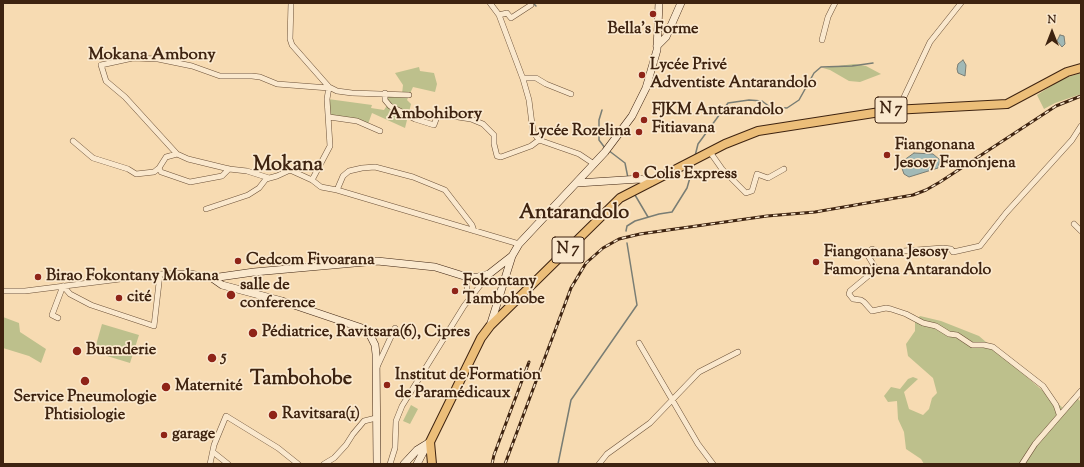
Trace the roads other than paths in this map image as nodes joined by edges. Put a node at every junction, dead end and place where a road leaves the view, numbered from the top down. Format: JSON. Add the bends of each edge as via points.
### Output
{"nodes":[{"id":1,"x":291,"y":3,"type":"edge"},
{"id":2,"x":490,"y":3,"type":"edge"},
{"id":3,"x":496,"y":3,"type":"edge"},
{"id":4,"x":659,"y":3,"type":"edge"},
{"id":5,"x":681,"y":3,"type":"edge"},
{"id":6,"x":835,"y":3,"type":"edge"},
{"id":7,"x":961,"y":3,"type":"edge"},
{"id":8,"x":531,"y":5,"type":"dead end"},
{"id":9,"x":496,"y":9,"type":"junction"},
{"id":10,"x":499,"y":15,"type":"junction"},
{"id":11,"x":822,"y":40,"type":"dead end"},
{"id":12,"x":657,"y":46,"type":"junction"},
{"id":13,"x":1081,"y":68,"type":"edge"},
{"id":14,"x":523,"y":80,"type":"junction"},
{"id":15,"x":329,"y":88,"type":"junction"},
{"id":16,"x":385,"y":93,"type":"junction"},
{"id":17,"x":571,"y":94,"type":"dead end"},
{"id":18,"x":409,"y":95,"type":"dead end"},
{"id":19,"x":902,"y":109,"type":"junction"},
{"id":20,"x":329,"y":117,"type":"junction"},
{"id":21,"x":1081,"y":126,"type":"edge"},
{"id":22,"x":380,"y":132,"type":"dead end"},
{"id":23,"x":539,"y":140,"type":"junction"},
{"id":24,"x":73,"y":141,"type":"dead end"},
{"id":25,"x":710,"y":152,"type":"junction"},
{"id":26,"x":177,"y":154,"type":"junction"},
{"id":27,"x":594,"y":164,"type":"junction"},
{"id":28,"x":159,"y":168,"type":"junction"},
{"id":29,"x":229,"y":169,"type":"junction"},
{"id":30,"x":784,"y":169,"type":"dead end"},
{"id":31,"x":269,"y":178,"type":"junction"},
{"id":32,"x":312,"y":180,"type":"junction"},
{"id":33,"x":651,"y":182,"type":"junction"},
{"id":34,"x":577,"y":183,"type":"junction"},
{"id":35,"x":337,"y":190,"type":"junction"},
{"id":36,"x":206,"y":209,"type":"dead end"},
{"id":37,"x":1074,"y":224,"type":"dead end"},
{"id":38,"x":474,"y":231,"type":"junction"},
{"id":39,"x":1081,"y":231,"type":"edge"},
{"id":40,"x":519,"y":244,"type":"junction"},
{"id":41,"x":512,"y":256,"type":"junction"},
{"id":42,"x":160,"y":274,"type":"junction"},
{"id":43,"x":489,"y":274,"type":"junction"},
{"id":44,"x":467,"y":277,"type":"junction"},
{"id":45,"x":212,"y":278,"type":"junction"},
{"id":46,"x":63,"y":286,"type":"junction"},
{"id":47,"x":3,"y":291,"type":"edge"},
{"id":48,"x":472,"y":296,"type":"junction"},
{"id":49,"x":58,"y":318,"type":"dead end"},
{"id":50,"x":490,"y":326,"type":"junction"},
{"id":51,"x":395,"y":328,"type":"dead end"},
{"id":52,"x":639,"y":343,"type":"dead end"},
{"id":53,"x":738,"y":352,"type":"dead end"},
{"id":54,"x":377,"y":367,"type":"junction"},
{"id":55,"x":1081,"y":391,"type":"edge"},
{"id":56,"x":672,"y":401,"type":"junction"},
{"id":57,"x":1059,"y":414,"type":"junction"},
{"id":58,"x":376,"y":418,"type":"junction"},
{"id":59,"x":430,"y":442,"type":"junction"},
{"id":60,"x":213,"y":452,"type":"junction"},
{"id":61,"x":210,"y":464,"type":"edge"},
{"id":62,"x":228,"y":464,"type":"edge"},
{"id":63,"x":298,"y":464,"type":"edge"},
{"id":64,"x":324,"y":464,"type":"edge"},
{"id":65,"x":377,"y":464,"type":"edge"},
{"id":66,"x":390,"y":464,"type":"edge"},
{"id":67,"x":404,"y":464,"type":"edge"},
{"id":68,"x":417,"y":464,"type":"edge"},
{"id":69,"x":432,"y":464,"type":"edge"},
{"id":70,"x":599,"y":464,"type":"edge"},
{"id":71,"x":713,"y":464,"type":"edge"},
{"id":72,"x":1022,"y":464,"type":"edge"}],
"edges":[{"from":1,"to":15,"type":"street","via":[[292,45]]},
{"from":2,"to":9,"type":"street"},
{"from":3,"to":9,"type":"street"},
{"from":4,"to":12,"type":"street"},
{"from":5,"to":12,"type":"street","via":[[666,36]]},
{"from":6,"to":11,"type":"street"},
{"from":7,"to":19,"type":"street","via":[[932,38],[904,97]]},
{"from":8,"to":10,"type":"street","via":[[511,18],[506,13]]},
{"from":9,"to":10,"type":"street"},
{"from":10,"to":14,"type":"street"},
{"from":12,"to":27,"type":"street","via":[[646,88],[632,116]]},
{"from":13,"to":19,"type":"main road","number":"N 7","via":[[1067,72],[1007,104]]},
{"from":14,"to":17,"type":"street","via":[[536,78],[542,83]]},
{"from":14,"to":23,"type":"street","via":[[529,100],[533,132]]},
{"from":15,"to":16,"type":"street","via":[[352,93]]},
{"from":15,"to":20,"type":"street"},
{"from":15,"to":26,"type":"street","via":[[277,84],[252,76],[220,76],[192,66],[158,59],[133,58],[101,65],[106,81]]},
{"from":16,"to":18,"type":"street"},
{"from":16,"to":23,"type":"street","via":[[385,100],[390,106],[415,119],[434,125],[438,114],[471,119],[483,124],[494,135],[497,156],[501,157],[531,146]]},
{"from":19,"to":25,"type":"main road","number":"N 7","via":[[770,128],[744,136]]},
{"from":20,"to":22,"type":"street","via":[[357,121]]},
{"from":20,"to":32,"type":"street","via":[[330,146]]},
{"from":21,"to":57,"type":"street","via":[[1072,140],[1011,207],[980,246],[953,252],[951,249],[943,248],[890,252],[872,249],[867,254],[876,268],[849,294],[853,299],[864,302],[872,311],[891,309],[936,326],[949,334],[957,335],[972,345],[994,347],[1043,386]]},
{"from":23,"to":27,"type":"street","via":[[580,154]]},
{"from":24,"to":28,"type":"street","via":[[93,158],[136,174],[154,172]]},
{"from":25,"to":30,"type":"street","via":[[722,169],[746,193],[752,191],[757,174],[768,178]]},
{"from":25,"to":33,"type":"main road","number":"N 7"},
{"from":26,"to":28,"type":"street","via":[[166,157]]},
{"from":26,"to":29,"type":"street"},
{"from":27,"to":34,"type":"street"},
{"from":28,"to":29,"type":"street","via":[[161,172],[190,182],[222,176]]},
{"from":29,"to":31,"type":"street","via":[[248,171]]},
{"from":31,"to":32,"type":"street","via":[[290,170]]},
{"from":31,"to":36,"type":"street","via":[[248,195]]},
{"from":32,"to":35,"type":"street","via":[[321,187]]},
{"from":33,"to":34,"type":"street","via":[[640,178]]},
{"from":33,"to":50,"type":"main road","number":"N 7","via":[[620,198]]},
{"from":34,"to":40,"type":"street"},
{"from":35,"to":38,"type":"street"},
{"from":35,"to":38,"type":"street","via":[[343,176],[349,171],[362,168],[375,167],[413,177],[445,190]]},
{"from":37,"to":39,"type":"street"},
{"from":38,"to":40,"type":"street"},
{"from":40,"to":41,"type":"street"},
{"from":41,"to":43,"type":"street"},
{"from":41,"to":50,"type":"street"},
{"from":42,"to":45,"type":"street","via":[[191,273]]},
{"from":42,"to":46,"type":"street"},
{"from":42,"to":46,"type":"street","via":[[154,326],[91,305],[70,294]]},
{"from":43,"to":44,"type":"street"},
{"from":43,"to":48,"type":"street"},
{"from":44,"to":45,"type":"street","via":[[436,267],[377,261]]},
{"from":44,"to":48,"type":"street","via":[[467,290]]},
{"from":45,"to":54,"type":"street","via":[[222,285],[282,301],[362,328],[375,344]]},
{"from":46,"to":47,"type":"street"},
{"from":46,"to":49,"type":"street","via":[[52,315]]},
{"from":48,"to":66,"type":"street","via":[[402,406],[396,420],[395,448]]},
{"from":50,"to":59,"type":"main road","number":"N 7","via":[[481,338]]},
{"from":51,"to":54,"type":"street"},
{"from":52,"to":56,"type":"street"},
{"from":53,"to":56,"type":"street","via":[[699,372]]},
{"from":54,"to":58,"type":"street"},
{"from":55,"to":57,"type":"street"},
{"from":56,"to":70,"type":"street","via":[[650,423],[607,454]]},
{"from":56,"to":71,"type":"street"},
{"from":57,"to":72,"type":"street"},
{"from":58,"to":64,"type":"street","via":[[364,421],[334,458]]},
{"from":58,"to":65,"type":"street"},
{"from":59,"to":67,"type":"street","via":[[417,450]]},
{"from":59,"to":68,"type":"street"},
{"from":59,"to":69,"type":"main road"},
{"from":60,"to":61,"type":"street"},
{"from":60,"to":62,"type":"street"},
{"from":60,"to":63,"type":"street","via":[[226,416],[278,448]]}]}
